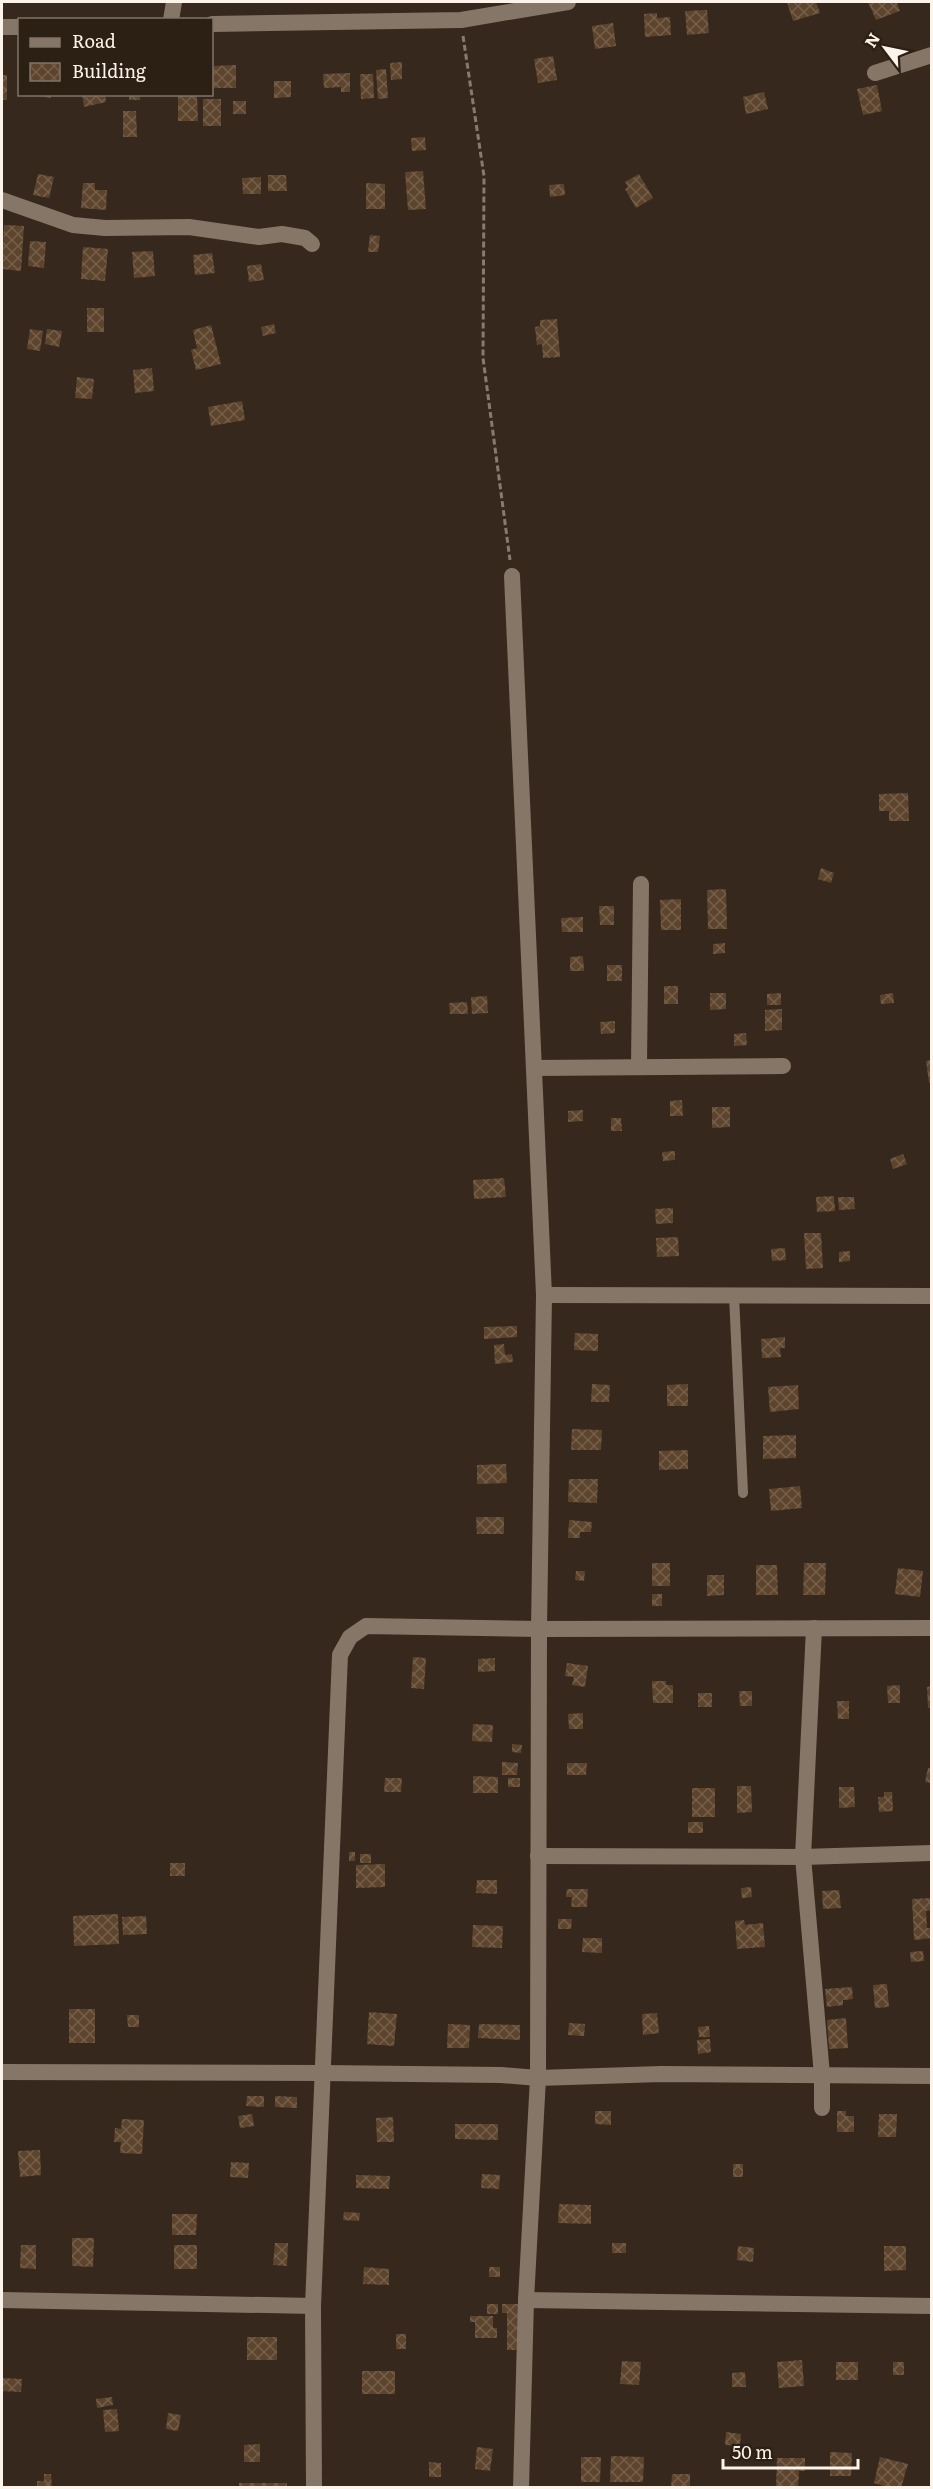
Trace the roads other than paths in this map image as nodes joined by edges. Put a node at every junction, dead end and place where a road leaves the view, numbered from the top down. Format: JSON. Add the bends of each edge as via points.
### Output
{"nodes":[{"id":1,"x":174,"y":2,"type":"edge"},
{"id":2,"x":568,"y":2,"type":"edge"},
{"id":3,"x":171,"y":18,"type":"edge"},
{"id":4,"x":213,"y":24,"type":"edge"},
{"id":5,"x":2,"y":27,"type":"edge"},
{"id":6,"x":18,"y":27,"type":"edge"},
{"id":7,"x":932,"y":55,"type":"edge"},
{"id":8,"x":875,"y":73,"type":"dead end"},
{"id":9,"x":2,"y":200,"type":"edge"},
{"id":10,"x":312,"y":244,"type":"dead end"},
{"id":11,"x":512,"y":576,"type":"road end"},
{"id":12,"x":641,"y":884,"type":"dead end"},
{"id":13,"x":639,"y":1066,"type":"junction"},
{"id":14,"x":783,"y":1066,"type":"dead end"},
{"id":15,"x":534,"y":1068,"type":"junction"},
{"id":16,"x":544,"y":1295,"type":"junction"},
{"id":17,"x":734,"y":1295,"type":"junction"},
{"id":18,"x":932,"y":1296,"type":"edge"},
{"id":19,"x":743,"y":1493,"type":"dead end"},
{"id":20,"x":814,"y":1628,"type":"junction"},
{"id":21,"x":932,"y":1628,"type":"edge"},
{"id":22,"x":539,"y":1629,"type":"junction"},
{"id":23,"x":932,"y":1853,"type":"edge"},
{"id":24,"x":538,"y":1856,"type":"junction"},
{"id":25,"x":803,"y":1857,"type":"junction"},
{"id":26,"x":2,"y":2072,"type":"edge"},
{"id":27,"x":322,"y":2073,"type":"junction"},
{"id":28,"x":822,"y":2075,"type":"junction"},
{"id":29,"x":932,"y":2076,"type":"edge"},
{"id":30,"x":538,"y":2078,"type":"junction"},
{"id":31,"x":822,"y":2108,"type":"dead end"},
{"id":32,"x":2,"y":2300,"type":"edge"},
{"id":33,"x":526,"y":2300,"type":"junction"},
{"id":34,"x":313,"y":2306,"type":"junction"},
{"id":35,"x":932,"y":2306,"type":"edge"},
{"id":36,"x":314,"y":2487,"type":"edge"},
{"id":37,"x":522,"y":2487,"type":"edge"}],
"edges":[{"from":1,"to":3,"type":"street"},
{"from":2,"to":4,"type":"street","via":[[461,20]]},
{"from":5,"to":6,"type":"street"},
{"from":7,"to":8,"type":"street"},
{"from":9,"to":10,"type":"street","via":[[73,225],[189,227],[259,237],[282,234],[305,238]]},
{"from":11,"to":15,"type":"street"},
{"from":12,"to":13,"type":"street"},
{"from":13,"to":14,"type":"street"},
{"from":13,"to":15,"type":"street"},
{"from":15,"to":16,"type":"street"},
{"from":16,"to":17,"type":"street"},
{"from":16,"to":22,"type":"street"},
{"from":17,"to":18,"type":"street"},
{"from":17,"to":19,"type":"lane"},
{"from":20,"to":21,"type":"street"},
{"from":20,"to":22,"type":"street"},
{"from":20,"to":25,"type":"street"},
{"from":22,"to":24,"type":"street"},
{"from":22,"to":27,"type":"street","via":[[366,1626],[350,1637],[340,1655]]},
{"from":23,"to":25,"type":"street"},
{"from":24,"to":25,"type":"street"},
{"from":24,"to":30,"type":"street"},
{"from":25,"to":28,"type":"street"},
{"from":26,"to":27,"type":"street"},
{"from":27,"to":30,"type":"street"},
{"from":27,"to":34,"type":"street"},
{"from":28,"to":29,"type":"street"},
{"from":28,"to":30,"type":"street"},
{"from":28,"to":31,"type":"street"},
{"from":30,"to":33,"type":"street"},
{"from":32,"to":34,"type":"street"},
{"from":33,"to":35,"type":"street"},
{"from":33,"to":37,"type":"street"},
{"from":34,"to":36,"type":"street"}]}
